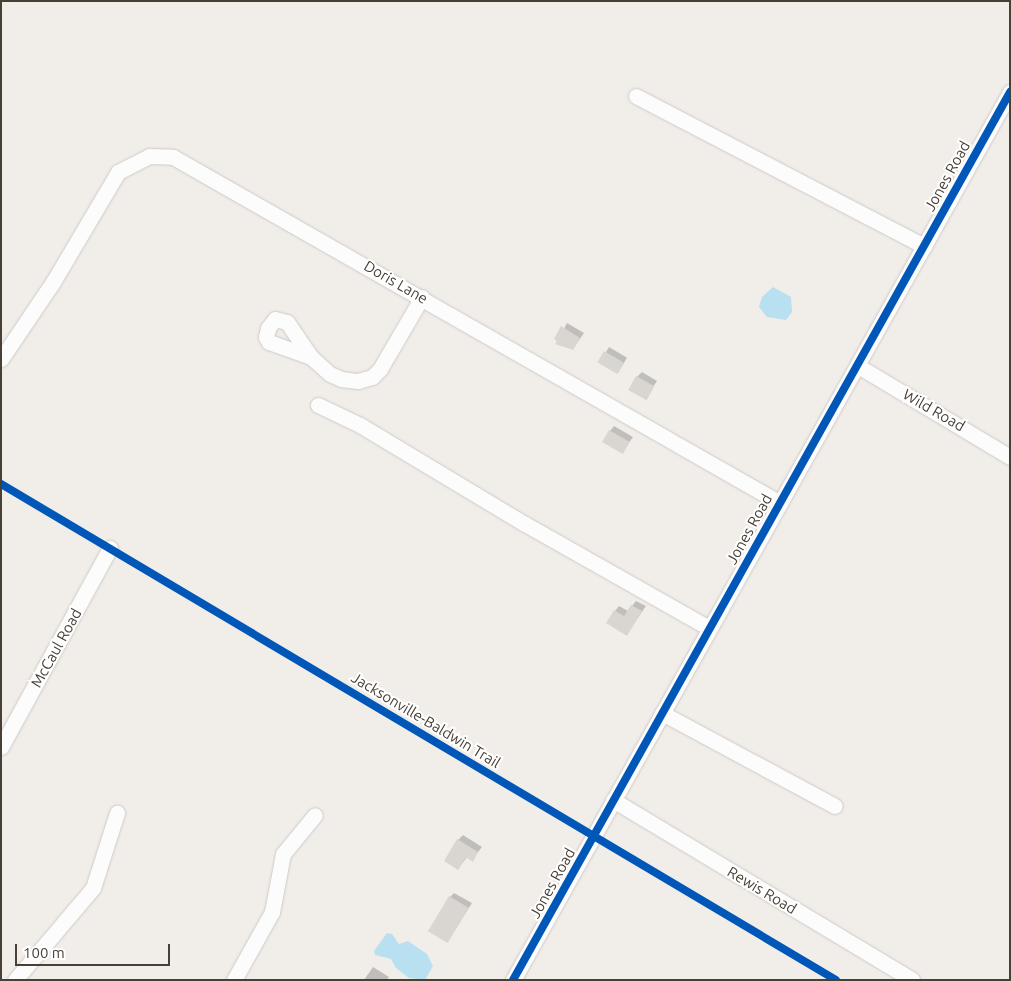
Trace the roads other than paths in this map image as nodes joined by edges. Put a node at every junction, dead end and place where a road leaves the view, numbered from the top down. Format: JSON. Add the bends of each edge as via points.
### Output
{"nodes":[{"id":1,"x":1010,"y":92,"type":"edge"},
{"id":2,"x":636,"y":96,"type":"dead end"},
{"id":3,"x":924,"y":246,"type":"junction"},
{"id":4,"x":422,"y":297,"type":"junction"},
{"id":5,"x":311,"y":357,"type":"dead end"},
{"id":6,"x":1,"y":359,"type":"edge"},
{"id":7,"x":858,"y":366,"type":"junction"},
{"id":8,"x":318,"y":405,"type":"dead end"},
{"id":9,"x":1010,"y":457,"type":"edge"},
{"id":10,"x":780,"y":503,"type":"junction"},
{"id":11,"x":110,"y":548,"type":"dead end"},
{"id":12,"x":709,"y":628,"type":"junction"},
{"id":13,"x":662,"y":713,"type":"junction"},
{"id":14,"x":1,"y":747,"type":"edge"},
{"id":15,"x":613,"y":800,"type":"junction"},
{"id":16,"x":835,"y":806,"type":"dead end"},
{"id":17,"x":117,"y":813,"type":"dead end"},
{"id":18,"x":315,"y":814,"type":"dead end"},
{"id":19,"x":15,"y":980,"type":"edge"},
{"id":20,"x":234,"y":980,"type":"edge"},
{"id":21,"x":513,"y":980,"type":"edge"},
{"id":22,"x":912,"y":980,"type":"edge"}],
"edges":[{"from":1,"to":3,"type":"street","name":"Jones Road"},
{"from":2,"to":3,"type":"street"},
{"from":3,"to":7,"type":"street","name":"Jones Road"},
{"from":4,"to":5,"type":"street","via":[[372,377],[358,381],[341,379]]},
{"from":4,"to":6,"type":"street","name":"Doris Lane","via":[[183,160],[161,155],[132,162],[118,172],[53,282]]},
{"from":4,"to":10,"type":"street","name":"Doris Lane"},
{"from":7,"to":9,"type":"street","name":"Wild Road"},
{"from":7,"to":10,"type":"street","name":"Jones Road"},
{"from":8,"to":12,"type":"street","via":[[360,425],[525,524]]},
{"from":10,"to":12,"type":"street","name":"Jones Road"},
{"from":11,"to":14,"type":"street","name":"McCaul Road"},
{"from":12,"to":13,"type":"street","name":"Jones Road"},
{"from":13,"to":15,"type":"street","name":"Jones Road"},
{"from":13,"to":16,"type":"street"},
{"from":15,"to":21,"type":"street","name":"Jones Road"},
{"from":15,"to":22,"type":"street","name":"Rewis Road"},
{"from":17,"to":19,"type":"street","via":[[93,888]]},
{"from":18,"to":20,"type":"street","via":[[283,854],[272,912]]}]}
